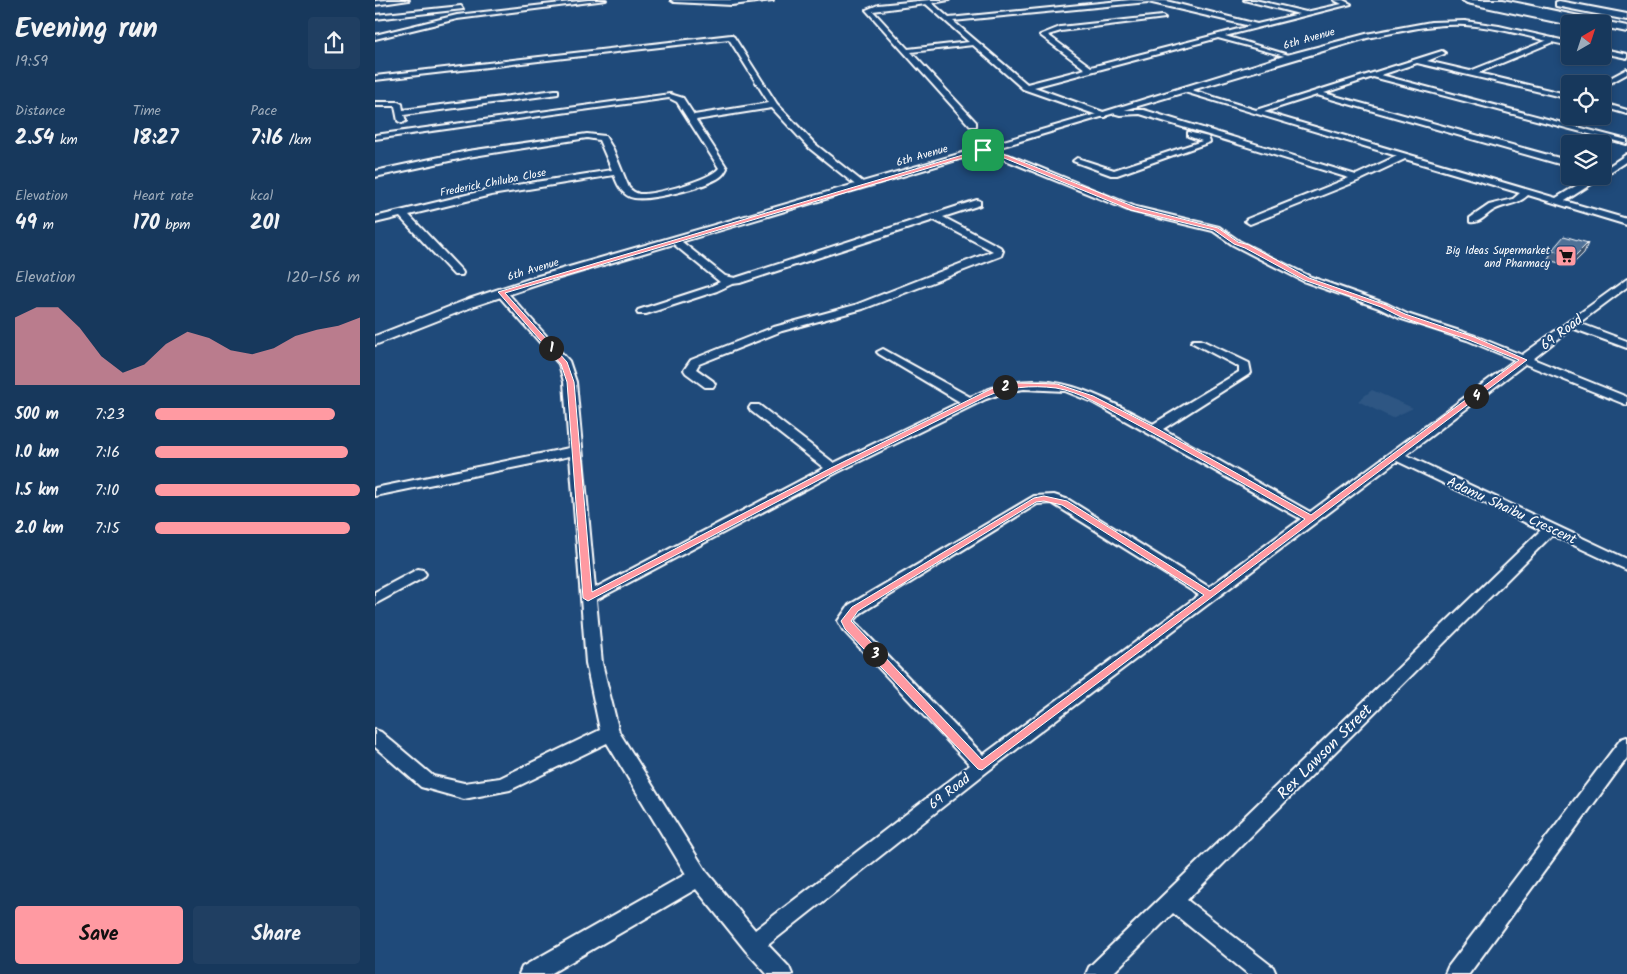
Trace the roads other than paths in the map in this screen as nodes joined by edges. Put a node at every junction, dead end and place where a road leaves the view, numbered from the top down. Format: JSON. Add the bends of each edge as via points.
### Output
{"nodes":[{"id":1,"x":406,"y":0,"type":"edge"},
{"id":2,"x":433,"y":0,"type":"edge"},
{"id":3,"x":603,"y":0,"type":"edge"},
{"id":4,"x":674,"y":0,"type":"edge"},
{"id":5,"x":770,"y":0,"type":"edge"},
{"id":6,"x":946,"y":0,"type":"edge"},
{"id":7,"x":1247,"y":0,"type":"edge"},
{"id":8,"x":1337,"y":0,"type":"edge"},
{"id":9,"x":1457,"y":0,"type":"edge"},
{"id":10,"x":1467,"y":0,"type":"edge"},
{"id":11,"x":1514,"y":0,"type":"edge"},
{"id":12,"x":375,"y":2,"type":"edge"},
{"id":13,"x":927,"y":2,"type":"junction"},
{"id":14,"x":1487,"y":2,"type":"edge"},
{"id":15,"x":1549,"y":2,"type":"dead end"},
{"id":16,"x":436,"y":8,"type":"dead end"},
{"id":17,"x":467,"y":8,"type":"dead end"},
{"id":18,"x":1306,"y":14,"type":"junction"},
{"id":19,"x":375,"y":17,"type":"edge"},
{"id":20,"x":1627,"y":17,"type":"edge"},
{"id":21,"x":1162,"y":18,"type":"dead end"},
{"id":22,"x":1561,"y":19,"type":"edge"},
{"id":23,"x":947,"y":20,"type":"junction"},
{"id":24,"x":1627,"y":23,"type":"edge"},
{"id":25,"x":1256,"y":26,"type":"junction"},
{"id":26,"x":1627,"y":29,"type":"edge"},
{"id":27,"x":1611,"y":30,"type":"edge"},
{"id":28,"x":1627,"y":33,"type":"edge"},
{"id":29,"x":1216,"y":36,"type":"junction"},
{"id":30,"x":375,"y":37,"type":"edge"},
{"id":31,"x":1553,"y":40,"type":"junction"},
{"id":32,"x":685,"y":41,"type":"junction"},
{"id":33,"x":1561,"y":42,"type":"edge"},
{"id":34,"x":974,"y":43,"type":"junction"},
{"id":35,"x":692,"y":51,"type":"dead end"},
{"id":36,"x":905,"y":51,"type":"junction"},
{"id":37,"x":1441,"y":53,"type":"dead end"},
{"id":38,"x":1611,"y":53,"type":"edge"},
{"id":39,"x":1627,"y":56,"type":"edge"},
{"id":40,"x":1289,"y":57,"type":"junction"},
{"id":41,"x":531,"y":59,"type":"junction"},
{"id":42,"x":1420,"y":61,"type":"junction"},
{"id":43,"x":1089,"y":69,"type":"junction"},
{"id":44,"x":538,"y":70,"type":"dead end"},
{"id":45,"x":1627,"y":71,"type":"edge"},
{"id":46,"x":1472,"y":73,"type":"junction"},
{"id":47,"x":1373,"y":75,"type":"junction"},
{"id":48,"x":375,"y":78,"type":"edge"},
{"id":49,"x":1611,"y":79,"type":"edge"},
{"id":50,"x":1026,"y":86,"type":"junction"},
{"id":51,"x":1182,"y":90,"type":"junction"},
{"id":52,"x":555,"y":92,"type":"dead end"},
{"id":53,"x":1317,"y":93,"type":"junction"},
{"id":54,"x":1561,"y":95,"type":"edge"},
{"id":55,"x":375,"y":104,"type":"edge"},
{"id":56,"x":774,"y":105,"type":"junction"},
{"id":57,"x":1611,"y":107,"type":"edge"},
{"id":58,"x":1256,"y":112,"type":"junction"},
{"id":59,"x":1627,"y":112,"type":"edge"},
{"id":60,"x":401,"y":113,"type":"junction"},
{"id":61,"x":1108,"y":113,"type":"junction"},
{"id":62,"x":692,"y":118,"type":"junction"},
{"id":63,"x":973,"y":124,"type":"dead end"},
{"id":64,"x":1180,"y":124,"type":"junction"},
{"id":65,"x":403,"y":132,"type":"junction"},
{"id":66,"x":375,"y":136,"type":"edge"},
{"id":67,"x":1627,"y":142,"type":"edge"},
{"id":68,"x":983,"y":150,"type":"junction"},
{"id":69,"x":1404,"y":156,"type":"junction"},
{"id":70,"x":1627,"y":157,"type":"edge"},
{"id":71,"x":1077,"y":161,"type":"dead end"},
{"id":72,"x":1561,"y":161,"type":"edge"},
{"id":73,"x":1611,"y":168,"type":"edge"},
{"id":74,"x":617,"y":172,"type":"junction"},
{"id":75,"x":375,"y":174,"type":"edge"},
{"id":76,"x":1357,"y":178,"type":"junction"},
{"id":77,"x":861,"y":185,"type":"junction"},
{"id":78,"x":1584,"y":185,"type":"edge"},
{"id":79,"x":1526,"y":192,"type":"junction"},
{"id":80,"x":1558,"y":201,"type":"junction"},
{"id":81,"x":977,"y":203,"type":"dead end"},
{"id":82,"x":402,"y":213,"type":"junction"},
{"id":83,"x":935,"y":217,"type":"junction"},
{"id":84,"x":375,"y":220,"type":"edge"},
{"id":85,"x":1473,"y":220,"type":"dead end"},
{"id":86,"x":1250,"y":221,"type":"dead end"},
{"id":87,"x":1627,"y":222,"type":"edge"},
{"id":88,"x":673,"y":240,"type":"junction"},
{"id":89,"x":458,"y":273,"type":"dead end"},
{"id":90,"x":729,"y":281,"type":"junction"},
{"id":91,"x":1627,"y":282,"type":"edge"},
{"id":92,"x":501,"y":292,"type":"junction"},
{"id":93,"x":642,"y":312,"type":"dead end"},
{"id":94,"x":1571,"y":324,"type":"junction"},
{"id":95,"x":375,"y":341,"type":"edge"},
{"id":96,"x":1197,"y":342,"type":"dead end"},
{"id":97,"x":1627,"y":345,"type":"edge"},
{"id":98,"x":883,"y":352,"type":"dead end"},
{"id":99,"x":1524,"y":360,"type":"junction"},
{"id":100,"x":709,"y":384,"type":"dead end"},
{"id":101,"x":1627,"y":401,"type":"edge"},
{"id":102,"x":969,"y":402,"type":"junction"},
{"id":103,"x":755,"y":408,"type":"dead end"},
{"id":104,"x":1153,"y":430,"type":"junction"},
{"id":105,"x":576,"y":451,"type":"junction"},
{"id":106,"x":1397,"y":456,"type":"junction"},
{"id":107,"x":833,"y":469,"type":"junction"},
{"id":108,"x":375,"y":492,"type":"edge"},
{"id":109,"x":1311,"y":519,"type":"junction"},
{"id":110,"x":1551,"y":528,"type":"junction"},
{"id":111,"x":1627,"y":565,"type":"edge"},
{"id":112,"x":417,"y":574,"type":"dead end"},
{"id":113,"x":1210,"y":595,"type":"junction"},
{"id":114,"x":588,"y":598,"type":"junction"},
{"id":115,"x":375,"y":599,"type":"edge"},
{"id":116,"x":610,"y":733,"type":"junction"},
{"id":117,"x":375,"y":737,"type":"edge"},
{"id":118,"x":1627,"y":744,"type":"edge"},
{"id":119,"x":982,"y":766,"type":"junction"},
{"id":120,"x":699,"y":876,"type":"junction"},
{"id":121,"x":1173,"y":901,"type":"junction"},
{"id":122,"x":753,"y":944,"type":"junction"},
{"id":123,"x":530,"y":974,"type":"edge"},
{"id":124,"x":781,"y":974,"type":"edge"},
{"id":125,"x":1097,"y":974,"type":"edge"},
{"id":126,"x":1265,"y":974,"type":"edge"},
{"id":127,"x":1456,"y":974,"type":"edge"}],
"edges":[{"from":1,"to":12,"type":"street"},
{"from":2,"to":16,"type":"street"},
{"from":3,"to":30,"type":"street","via":[[457,17]]},
{"from":4,"to":5,"type":"street","via":[[732,3]]},
{"from":6,"to":13,"type":"street"},
{"from":7,"to":18,"type":"street"},
{"from":8,"to":18,"type":"street","via":[[1348,4]]},
{"from":9,"to":14,"type":"highway"},
{"from":10,"to":14,"type":"highway"},
{"from":11,"to":24,"type":"highway"},
{"from":13,"to":23,"type":"street"},
{"from":13,"to":36,"type":"street","via":[[870,9]]},
{"from":14,"to":22,"type":"highway"},
{"from":14,"to":26,"type":"highway"},
{"from":15,"to":20,"type":"highway"},
{"from":17,"to":19,"type":"street"},
{"from":18,"to":25,"type":"street"},
{"from":21,"to":43,"type":"street","via":[[1060,29],[1043,35]]},
{"from":23,"to":25,"type":"street","via":[[1148,0]]},
{"from":23,"to":34,"type":"street"},
{"from":25,"to":29,"type":"street"},
{"from":27,"to":28,"type":"highway"},
{"from":29,"to":40,"type":"street"},
{"from":29,"to":43,"type":"street"},
{"from":31,"to":33,"type":"street","name":"6th Avenue"},
{"from":31,"to":40,"type":"street","name":"6th Avenue","via":[[1482,25],[1443,23],[1366,36]]},
{"from":31,"to":46,"type":"street"},
{"from":32,"to":35,"type":"street"},
{"from":32,"to":41,"type":"street"},
{"from":32,"to":56,"type":"street","via":[[722,36],[733,38]]},
{"from":34,"to":36,"type":"street"},
{"from":34,"to":50,"type":"street"},
{"from":36,"to":63,"type":"street"},
{"from":37,"to":42,"type":"street"},
{"from":38,"to":39,"type":"street"},
{"from":40,"to":51,"type":"street","name":"6th Avenue"},
{"from":41,"to":44,"type":"street"},
{"from":41,"to":48,"type":"street"},
{"from":42,"to":46,"type":"street"},
{"from":42,"to":47,"type":"street"},
{"from":43,"to":50,"type":"street"},
{"from":45,"to":49,"type":"street"},
{"from":46,"to":54,"type":"street"},
{"from":47,"to":53,"type":"street"},
{"from":47,"to":67,"type":"street"},
{"from":50,"to":61,"type":"street"},
{"from":51,"to":58,"type":"street"},
{"from":51,"to":61,"type":"street","name":"6th Avenue"},
{"from":52,"to":60,"type":"street"},
{"from":53,"to":58,"type":"street"},
{"from":53,"to":72,"type":"street"},
{"from":55,"to":60,"type":"street","via":[[398,104]]},
{"from":56,"to":62,"type":"street"},
{"from":56,"to":77,"type":"street","via":[[812,146]]},
{"from":57,"to":59,"type":"street"},
{"from":58,"to":69,"type":"street"},
{"from":60,"to":65,"type":"street"},
{"from":61,"to":64,"type":"street","via":[[1141,112]]},
{"from":61,"to":68,"type":"street","name":"6th Avenue"},
{"from":62,"to":65,"type":"street","via":[[679,98],[664,96]]},
{"from":62,"to":74,"type":"street","via":[[722,165],[722,172],[642,197],[629,193]]},
{"from":64,"to":71,"type":"street","via":[[1183,130],[1206,142],[1114,173]]},
{"from":64,"to":76,"type":"street"},
{"from":65,"to":66,"type":"street"},
{"from":68,"to":77,"type":"street","name":"6th Avenue"},
{"from":68,"to":99,"type":"street","via":[[1133,209],[1216,229],[1236,243],[1307,279]]},
{"from":69,"to":76,"type":"street"},
{"from":69,"to":79,"type":"street"},
{"from":70,"to":73,"type":"street"},
{"from":74,"to":75,"type":"street","via":[[607,144],[602,138],[587,136],[468,154]]},
{"from":74,"to":82,"type":"street","name":"Frederick Chiluba Close","via":[[499,191]]},
{"from":76,"to":86,"type":"street"},
{"from":77,"to":88,"type":"street","name":"6th Avenue"},
{"from":78,"to":80,"type":"street"},
{"from":79,"to":80,"type":"street"},
{"from":79,"to":85,"type":"street","via":[[1516,201],[1492,207]]},
{"from":80,"to":87,"type":"street"},
{"from":81,"to":83,"type":"street"},
{"from":82,"to":84,"type":"street","name":"Frederick Chiluba Close"},
{"from":82,"to":89,"type":"street"},
{"from":83,"to":90,"type":"street","via":[[741,280]]},
{"from":83,"to":100,"type":"street","via":[[996,249],[997,254],[859,307],[778,329],[695,362],[690,370]]},
{"from":88,"to":90,"type":"street","via":[[715,274]]},
{"from":88,"to":92,"type":"street","name":"6th Avenue"},
{"from":90,"to":93,"type":"street"},
{"from":91,"to":94,"type":"street","name":"69 Road"},
{"from":92,"to":95,"type":"street","name":"6th Avenue"},
{"from":92,"to":105,"type":"street","via":[[565,363],[570,382]]},
{"from":94,"to":97,"type":"street"},
{"from":94,"to":99,"type":"street","name":"69 Road"},
{"from":96,"to":104,"type":"street","via":[[1245,366],[1245,372]]},
{"from":98,"to":102,"type":"street"},
{"from":99,"to":101,"type":"street"},
{"from":99,"to":106,"type":"street","name":"69 Road"},
{"from":102,"to":104,"type":"street","via":[[1007,387],[1031,384],[1057,386],[1090,397]]},
{"from":102,"to":107,"type":"street"},
{"from":103,"to":107,"type":"street"},
{"from":104,"to":109,"type":"street"},
{"from":105,"to":108,"type":"street"},
{"from":105,"to":114,"type":"street"},
{"from":106,"to":109,"type":"street","name":"69 Road"},
{"from":106,"to":110,"type":"street","name":"Adamu Shaibu Crescent"},
{"from":107,"to":114,"type":"street"},
{"from":109,"to":113,"type":"street","name":"69 Road"},
{"from":110,"to":111,"type":"street","name":"Adamu Shaibu Crescent"},
{"from":110,"to":121,"type":"street","name":"Rex Lawson Street"},
{"from":112,"to":115,"type":"street"},
{"from":113,"to":119,"type":"street","name":"69 Road"},
{"from":113,"to":119,"type":"street","via":[[1054,499],[1034,500],[855,609],[846,621],[856,635]]},
{"from":114,"to":116,"type":"street","via":[[594,663]]},
{"from":116,"to":117,"type":"street","via":[[503,785],[464,791],[429,782]]},
{"from":116,"to":120,"type":"street"},
{"from":118,"to":127,"type":"street"},
{"from":119,"to":122,"type":"street","name":"69 Road"},
{"from":120,"to":122,"type":"street"},
{"from":120,"to":123,"type":"street"},
{"from":121,"to":125,"type":"street","name":"Rex Lawson Street"},
{"from":121,"to":126,"type":"street"},
{"from":122,"to":124,"type":"street"}]}
